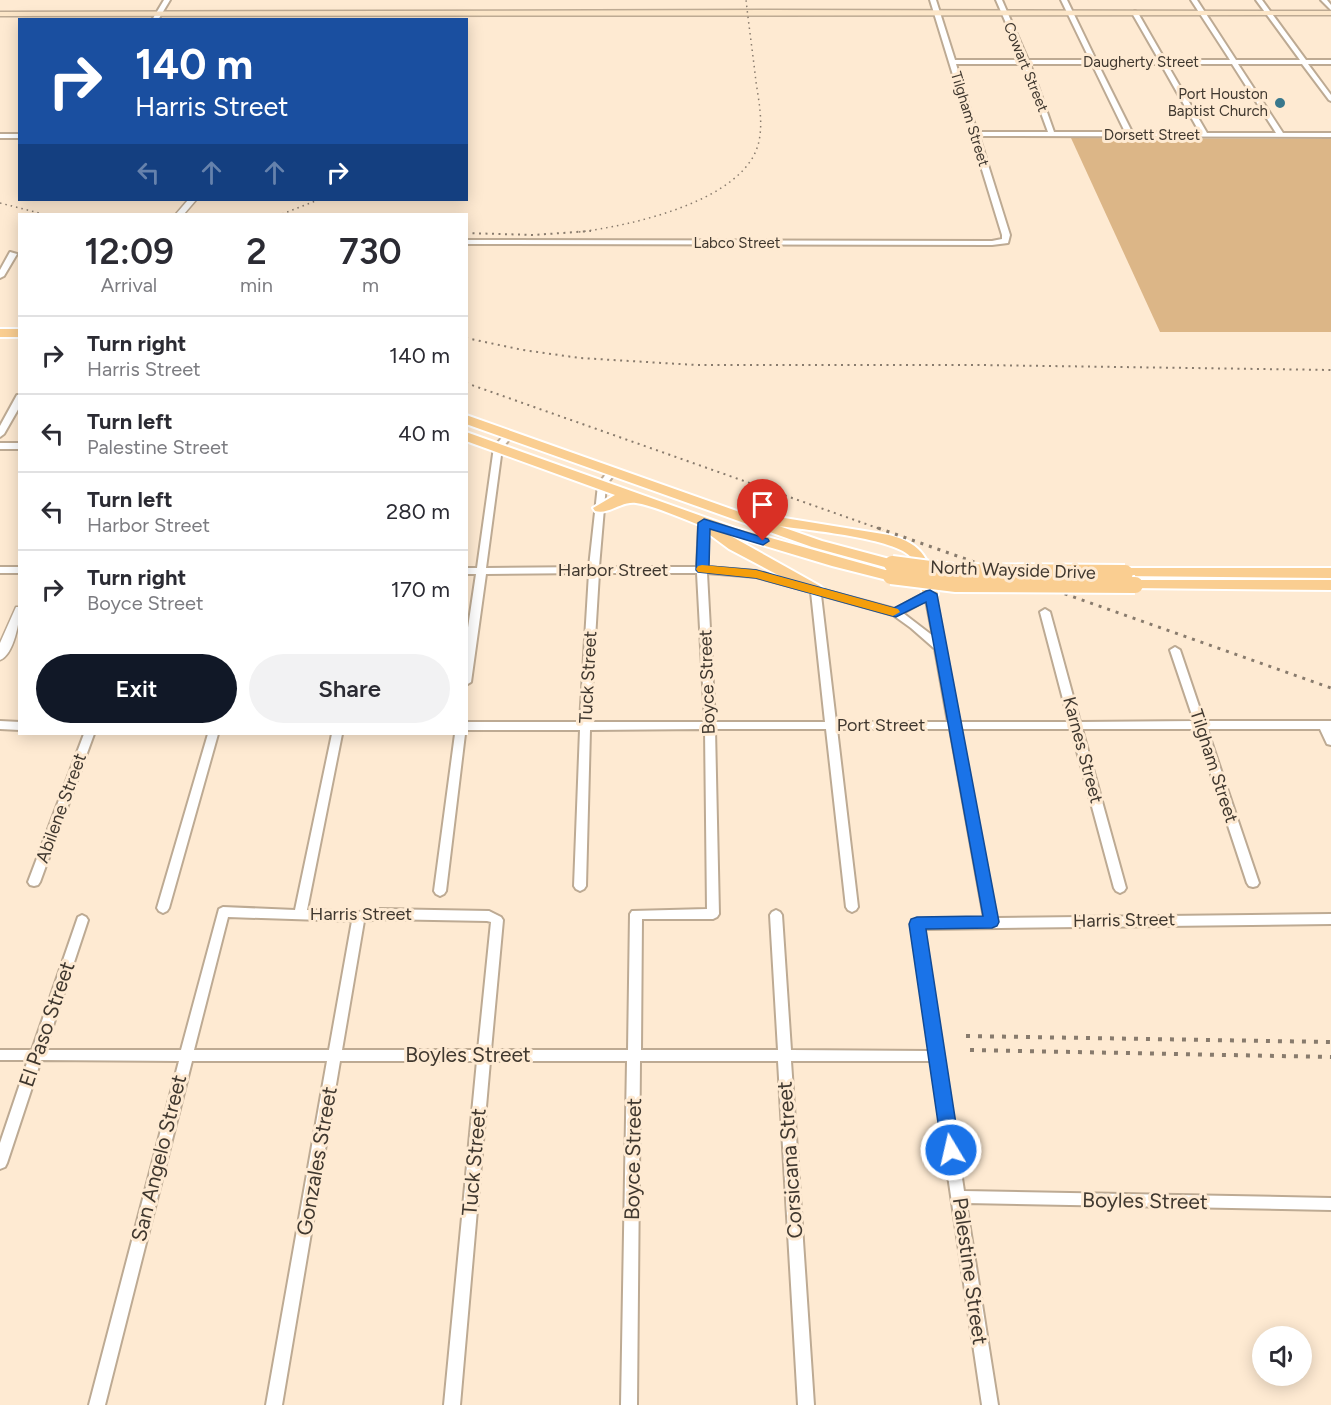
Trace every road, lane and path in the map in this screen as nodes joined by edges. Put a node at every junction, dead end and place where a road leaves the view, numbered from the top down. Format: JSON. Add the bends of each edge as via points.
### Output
{"nodes":[{"id":1,"x":167,"y":0,"type":"edge"},
{"id":2,"x":933,"y":0,"type":"edge"},
{"id":3,"x":999,"y":0,"type":"edge"},
{"id":4,"x":1064,"y":0,"type":"edge"},
{"id":5,"x":1194,"y":0,"type":"edge"},
{"id":6,"x":1259,"y":0,"type":"edge"},
{"id":7,"x":1324,"y":0,"type":"edge"},
{"id":8,"x":1331,"y":8,"type":"edge"},
{"id":9,"x":344,"y":13,"type":"edge"},
{"id":10,"x":937,"y":13,"type":"junction"},
{"id":11,"x":1004,"y":13,"type":"junction"},
{"id":12,"x":1070,"y":13,"type":"junction"},
{"id":13,"x":1135,"y":13,"type":"junction"},
{"id":14,"x":1269,"y":13,"type":"junction"},
{"id":15,"x":0,"y":14,"type":"edge"},
{"id":16,"x":1202,"y":14,"type":"junction"},
{"id":17,"x":1331,"y":14,"type":"edge"},
{"id":18,"x":157,"y":16,"type":"edge"},
{"id":19,"x":952,"y":62,"type":"junction"},
{"id":20,"x":1026,"y":62,"type":"junction"},
{"id":21,"x":1234,"y":62,"type":"junction"},
{"id":22,"x":1095,"y":63,"type":"junction"},
{"id":23,"x":1165,"y":63,"type":"junction"},
{"id":24,"x":1305,"y":63,"type":"junction"},
{"id":25,"x":1331,"y":63,"type":"edge"},
{"id":26,"x":1331,"y":99,"type":"edge"},
{"id":27,"x":974,"y":134,"type":"junction"},
{"id":28,"x":1052,"y":135,"type":"junction"},
{"id":29,"x":1130,"y":135,"type":"junction"},
{"id":30,"x":1205,"y":135,"type":"junction"},
{"id":31,"x":1281,"y":135,"type":"junction"},
{"id":32,"x":1331,"y":135,"type":"edge"},
{"id":33,"x":0,"y":136,"type":"edge"},
{"id":34,"x":18,"y":136,"type":"edge"},
{"id":35,"x":191,"y":201,"type":"edge"},
{"id":36,"x":200,"y":201,"type":"edge"},
{"id":37,"x":181,"y":213,"type":"edge"},
{"id":38,"x":190,"y":213,"type":"edge"},
{"id":39,"x":1006,"y":238,"type":"joint"},
{"id":40,"x":468,"y":242,"type":"edge"},
{"id":41,"x":14,"y":254,"type":"dead end"},
{"id":42,"x":0,"y":276,"type":"edge"},
{"id":43,"x":0,"y":333,"type":"edge"},
{"id":44,"x":18,"y":333,"type":"edge"},
{"id":45,"x":0,"y":345,"type":"edge"},
{"id":46,"x":18,"y":345,"type":"edge"},
{"id":47,"x":18,"y":401,"type":"edge"},
{"id":48,"x":468,"y":420,"type":"edge"},
{"id":49,"x":0,"y":434,"type":"edge"},
{"id":50,"x":509,"y":435,"type":"junction"},
{"id":51,"x":468,"y":437,"type":"edge"},
{"id":52,"x":0,"y":446,"type":"edge"},
{"id":53,"x":18,"y":446,"type":"edge"},
{"id":54,"x":498,"y":447,"type":"junction"},
{"id":55,"x":612,"y":472,"type":"junction"},
{"id":56,"x":602,"y":485,"type":"junction"},
{"id":57,"x":640,"y":499,"type":"junction"},
{"id":58,"x":600,"y":508,"type":"junction"},
{"id":59,"x":728,"y":512,"type":"junction"},
{"id":60,"x":704,"y":523,"type":"junction"},
{"id":61,"x":0,"y":570,"type":"edge"},
{"id":62,"x":18,"y":570,"type":"edge"},
{"id":63,"x":594,"y":570,"type":"junction"},
{"id":64,"x":702,"y":570,"type":"junction"},
{"id":65,"x":892,"y":570,"type":"junction"},
{"id":66,"x":468,"y":571,"type":"edge"},
{"id":67,"x":482,"y":571,"type":"junction"},
{"id":68,"x":1331,"y":573,"type":"edge"},
{"id":69,"x":1319,"y":581,"type":"edge"},
{"id":70,"x":815,"y":589,"type":"junction"},
{"id":71,"x":930,"y":594,"type":"junction"},
{"id":72,"x":896,"y":612,"type":"junction"},
{"id":73,"x":1045,"y":612,"type":"dead end"},
{"id":74,"x":18,"y":615,"type":"edge"},
{"id":75,"x":940,"y":648,"type":"junction"},
{"id":76,"x":1176,"y":650,"type":"dead end"},
{"id":77,"x":0,"y":656,"type":"edge"},
{"id":78,"x":468,"y":668,"type":"edge"},
{"id":79,"x":954,"y":724,"type":"junction"},
{"id":80,"x":1077,"y":724,"type":"junction"},
{"id":81,"x":1201,"y":724,"type":"junction"},
{"id":82,"x":0,"y":725,"type":"edge"},
{"id":83,"x":585,"y":725,"type":"junction"},
{"id":84,"x":710,"y":725,"type":"junction"},
{"id":85,"x":831,"y":725,"type":"junction"},
{"id":86,"x":1327,"y":725,"type":"edge"},
{"id":87,"x":18,"y":726,"type":"edge"},
{"id":88,"x":468,"y":726,"type":"edge"},
{"id":89,"x":89,"y":735,"type":"edge"},
{"id":90,"x":213,"y":735,"type":"edge"},
{"id":91,"x":337,"y":735,"type":"edge"},
{"id":92,"x":459,"y":735,"type":"edge"},
{"id":93,"x":1331,"y":741,"type":"edge"},
{"id":94,"x":34,"y":882,"type":"dead end"},
{"id":95,"x":1252,"y":883,"type":"dead end"},
{"id":96,"x":580,"y":886,"type":"dead end"},
{"id":97,"x":1120,"y":888,"type":"dead end"},
{"id":98,"x":440,"y":891,"type":"dead end"},
{"id":99,"x":852,"y":907,"type":"dead end"},
{"id":100,"x":163,"y":908,"type":"dead end"},
{"id":101,"x":223,"y":912,"type":"joint"},
{"id":102,"x":300,"y":914,"type":"junction"},
{"id":103,"x":776,"y":915,"type":"dead end"},
{"id":104,"x":358,"y":917,"type":"junction"},
{"id":105,"x":1331,"y":919,"type":"edge"},
{"id":106,"x":82,"y":920,"type":"dead end"},
{"id":107,"x":497,"y":920,"type":"joint"},
{"id":108,"x":992,"y":922,"type":"junction"},
{"id":109,"x":917,"y":924,"type":"joint"},
{"id":110,"x":0,"y":1055,"type":"edge"},
{"id":111,"x":36,"y":1055,"type":"junction"},
{"id":112,"x":185,"y":1055,"type":"junction"},
{"id":113,"x":336,"y":1055,"type":"junction"},
{"id":114,"x":484,"y":1055,"type":"junction"},
{"id":115,"x":783,"y":1055,"type":"junction"},
{"id":116,"x":635,"y":1056,"type":"junction"},
{"id":117,"x":937,"y":1056,"type":"junction"},
{"id":118,"x":0,"y":1162,"type":"edge"},
{"id":119,"x":959,"y":1197,"type":"junction"},
{"id":120,"x":1331,"y":1204,"type":"edge"},
{"id":121,"x":96,"y":1405,"type":"edge"},
{"id":122,"x":274,"y":1405,"type":"edge"},
{"id":123,"x":452,"y":1405,"type":"edge"},
{"id":124,"x":629,"y":1405,"type":"edge"},
{"id":125,"x":806,"y":1405,"type":"edge"},
{"id":126,"x":990,"y":1405,"type":"edge"}],
"edges":[{"from":1,"to":18,"type":"street"},
{"from":2,"to":10,"type":"street","name":"Tilgham Street"},
{"from":3,"to":11,"type":"street","name":"Cowart Street"},
{"from":4,"to":12,"type":"street"},
{"from":5,"to":16,"type":"street"},
{"from":6,"to":14,"type":"street"},
{"from":7,"to":8,"type":"street"},
{"from":9,"to":10,"type":"main road"},
{"from":9,"to":18,"type":"main road"},
{"from":10,"to":11,"type":"main road"},
{"from":10,"to":19,"type":"street","name":"Tilgham Street"},
{"from":11,"to":12,"type":"main road"},
{"from":11,"to":20,"type":"street","name":"Cowart Street"},
{"from":12,"to":13,"type":"main road"},
{"from":12,"to":22,"type":"street"},
{"from":13,"to":16,"type":"main road"},
{"from":13,"to":23,"type":"street"},
{"from":14,"to":16,"type":"main road"},
{"from":14,"to":17,"type":"main road"},
{"from":14,"to":24,"type":"street"},
{"from":15,"to":18,"type":"main road"},
{"from":16,"to":21,"type":"street"},
{"from":19,"to":20,"type":"street","name":"Daugherty Street"},
{"from":19,"to":27,"type":"street","name":"Tilgham Street"},
{"from":20,"to":22,"type":"street","name":"Daugherty Street"},
{"from":20,"to":28,"type":"street","name":"Cowart Street"},
{"from":21,"to":23,"type":"street","name":"Daugherty Street"},
{"from":21,"to":24,"type":"street","name":"Daugherty Street"},
{"from":21,"to":31,"type":"street"},
{"from":22,"to":23,"type":"street","name":"Daugherty Street"},
{"from":22,"to":29,"type":"street"},
{"from":23,"to":30,"type":"street"},
{"from":24,"to":25,"type":"street","name":"Daugherty Street"},
{"from":24,"to":26,"type":"street"},
{"from":27,"to":28,"type":"street","name":"Dorsett Street"},
{"from":27,"to":39,"type":"street","name":"Tilgham Street"},
{"from":28,"to":29,"type":"street","name":"Dorsett Street"},
{"from":29,"to":30,"type":"street","name":"Dorsett Street"},
{"from":30,"to":31,"type":"street","name":"Dorsett Street"},
{"from":31,"to":32,"type":"street","name":"Dorsett Street"},
{"from":33,"to":34,"type":"street"},
{"from":35,"to":37,"type":"street"},
{"from":36,"to":38,"type":"street"},
{"from":39,"to":40,"type":"street","name":"Labco Street","via":[[993,243]]},
{"from":41,"to":42,"type":"street"},
{"from":43,"to":44,"type":"main road"},
{"from":45,"to":46,"type":"main road"},
{"from":47,"to":49,"type":"street"},
{"from":48,"to":50,"type":"main road","name":"North Wayside Drive"},
{"from":50,"to":54,"type":"street"},
{"from":50,"to":55,"type":"main road","name":"North Wayside Drive"},
{"from":51,"to":54,"type":"main road","name":"North Wayside Drive"},
{"from":52,"to":53,"type":"street"},
{"from":54,"to":56,"type":"main road","name":"North Wayside Drive"},
{"from":54,"to":67,"type":"street"},
{"from":55,"to":56,"type":"street"},
{"from":55,"to":59,"type":"main road","name":"North Wayside Drive"},
{"from":56,"to":57,"type":"main road","name":"North Wayside Drive"},
{"from":56,"to":58,"type":"street","name":"Tuck Street"},
{"from":57,"to":58,"type":"main road","via":[[618,499]]},
{"from":57,"to":60,"type":"main road","name":"North Wayside Drive"},
{"from":58,"to":63,"type":"street","name":"Tuck Street"},
{"from":59,"to":65,"type":"main road","name":"North Wayside Drive"},
{"from":59,"to":71,"type":"main road","via":[[907,545],[921,559]]},
{"from":60,"to":64,"type":"street","name":"Boyce Street"},
{"from":60,"to":65,"type":"main road","name":"North Wayside Drive","via":[[826,561]]},
{"from":60,"to":70,"type":"main road","via":[[734,546]]},
{"from":61,"to":62,"type":"street"},
{"from":63,"to":64,"type":"street","name":"Harbor Street"},
{"from":63,"to":67,"type":"street","name":"Harbor Street"},
{"from":63,"to":83,"type":"street","name":"Tuck Street"},
{"from":64,"to":70,"type":"street","name":"Harbor Street","via":[[756,574]]},
{"from":64,"to":84,"type":"street","name":"Boyce Street"},
{"from":65,"to":69,"type":"main road","name":"North Wayside Drive","bridge":true,"via":[[956,584]]},
{"from":66,"to":67,"type":"street","name":"Harbor Street"},
{"from":67,"to":78,"type":"street"},
{"from":68,"to":69,"type":"main road","name":"North Wayside Drive"},
{"from":70,"to":72,"type":"street","name":"Harbor Street"},
{"from":70,"to":85,"type":"street"},
{"from":71,"to":72,"type":"street"},
{"from":71,"to":75,"type":"street"},
{"from":72,"to":75,"type":"street"},
{"from":73,"to":80,"type":"street","name":"Karnes Street"},
{"from":74,"to":77,"type":"street"},
{"from":75,"to":79,"type":"street"},
{"from":76,"to":81,"type":"street","name":"Tilgham Street"},
{"from":79,"to":80,"type":"street","name":"Port Street"},
{"from":79,"to":85,"type":"street","name":"Port Street"},
{"from":79,"to":108,"type":"street"},
{"from":80,"to":81,"type":"street","name":"Port Street"},
{"from":80,"to":97,"type":"street","name":"Karnes Street"},
{"from":81,"to":86,"type":"street","name":"Port Street"},
{"from":81,"to":95,"type":"street","name":"Tilgham Street"},
{"from":82,"to":87,"type":"street"},
{"from":83,"to":84,"type":"street","name":"Port Street"},
{"from":83,"to":88,"type":"street","name":"Port Street"},
{"from":83,"to":96,"type":"street","name":"Tuck Street"},
{"from":84,"to":85,"type":"street","name":"Port Street"},
{"from":84,"to":116,"type":"street","name":"Boyce Street","via":[[713,914],[636,914]]},
{"from":85,"to":99,"type":"street"},
{"from":86,"to":93,"type":"street"},
{"from":89,"to":94,"type":"street","name":"Abilene Street"},
{"from":90,"to":100,"type":"street"},
{"from":91,"to":102,"type":"street"},
{"from":92,"to":98,"type":"street"},
{"from":101,"to":102,"type":"street","name":"Harris Street"},
{"from":101,"to":112,"type":"street","name":"San Angelo Street"},
{"from":102,"to":104,"type":"street","name":"Harris Street"},
{"from":103,"to":115,"type":"street","name":"Corsicana Street"},
{"from":104,"to":107,"type":"street","name":"Harris Street","via":[[478,915]]},
{"from":104,"to":113,"type":"street","name":"Gonzales Street"},
{"from":105,"to":108,"type":"street","name":"Harris Street"},
{"from":106,"to":111,"type":"street","name":"El Paso Street"},
{"from":107,"to":114,"type":"street","name":"Tuck Street"},
{"from":108,"to":109,"type":"street","name":"Harris Street"},
{"from":109,"to":117,"type":"street","name":"Palestine Street"},
{"from":110,"to":111,"type":"street","name":"Boyles Street"},
{"from":111,"to":112,"type":"street","name":"Boyles Street"},
{"from":111,"to":118,"type":"street","name":"El Paso Street"},
{"from":112,"to":113,"type":"street","name":"Boyles Street"},
{"from":112,"to":121,"type":"street","name":"San Angelo Street"},
{"from":113,"to":114,"type":"street","name":"Boyles Street"},
{"from":113,"to":122,"type":"street","name":"Gonzales Street"},
{"from":114,"to":116,"type":"street","name":"Boyles Street"},
{"from":114,"to":123,"type":"street","name":"Tuck Street"},
{"from":115,"to":116,"type":"street","name":"Boyles Street"},
{"from":115,"to":117,"type":"street","name":"Boyles Street"},
{"from":115,"to":125,"type":"street","name":"Corsicana Street"},
{"from":116,"to":124,"type":"street","name":"Boyce Street"},
{"from":117,"to":119,"type":"street","name":"Palestine Street"},
{"from":119,"to":120,"type":"street","name":"Boyles Street"},
{"from":119,"to":126,"type":"street","name":"Palestine Street"}]}
